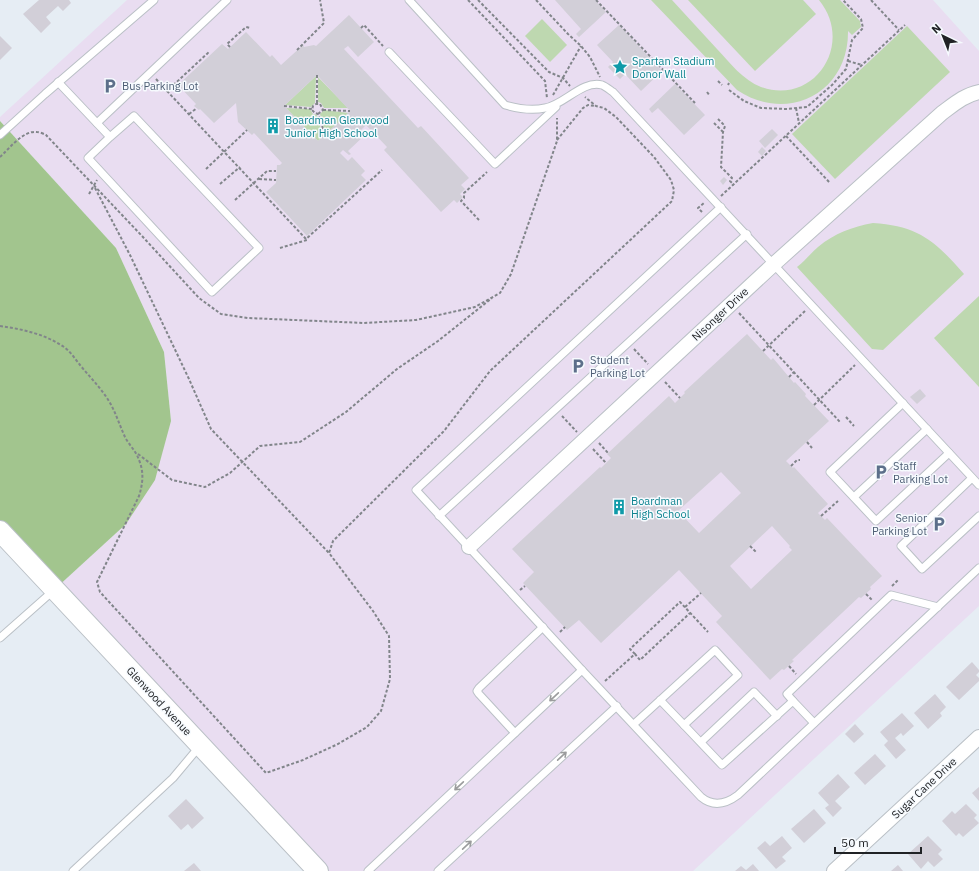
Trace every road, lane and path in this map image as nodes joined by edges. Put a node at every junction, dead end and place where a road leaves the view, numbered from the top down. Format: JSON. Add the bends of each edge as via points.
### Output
{"nodes":[{"id":1,"x":154,"y":0,"type":"edge"},
{"id":2,"x":227,"y":0,"type":"edge"},
{"id":3,"x":320,"y":0,"type":"edge"},
{"id":4,"x":409,"y":0,"type":"edge"},
{"id":5,"x":468,"y":0,"type":"edge"},
{"id":6,"x":478,"y":0,"type":"edge"},
{"id":7,"x":536,"y":0,"type":"edge"},
{"id":8,"x":596,"y":0,"type":"edge"},
{"id":9,"x":843,"y":0,"type":"edge"},
{"id":10,"x":871,"y":0,"type":"edge"},
{"id":11,"x":905,"y":25,"type":"dead end"},
{"id":12,"x":250,"y":28,"type":"dead end"},
{"id":13,"x":361,"y":28,"type":"dead end"},
{"id":14,"x":899,"y":30,"type":"junction"},
{"id":15,"x":581,"y":46,"type":"junction"},
{"id":16,"x":230,"y":47,"type":"dead end"},
{"id":17,"x":297,"y":50,"type":"dead end"},
{"id":18,"x":210,"y":51,"type":"dead end"},
{"id":19,"x":389,"y":52,"type":"joint"},
{"id":20,"x":848,"y":61,"type":"junction"},
{"id":21,"x":862,"y":65,"type":"junction"},
{"id":22,"x":317,"y":75,"type":"dead end"},
{"id":23,"x":155,"y":77,"type":"dead end"},
{"id":24,"x":563,"y":78,"type":"junction"},
{"id":25,"x":601,"y":80,"type":"dead end"},
{"id":26,"x":718,"y":81,"type":"dead end"},
{"id":27,"x":58,"y":82,"type":"junction"},
{"id":28,"x":722,"y":85,"type":"dead end"},
{"id":29,"x":728,"y":90,"type":"dead end"},
{"id":30,"x":167,"y":91,"type":"junction"},
{"id":31,"x":577,"y":91,"type":"junction"},
{"id":32,"x":707,"y":92,"type":"dead end"},
{"id":33,"x":979,"y":92,"type":"edge"},
{"id":34,"x":710,"y":96,"type":"dead end"},
{"id":35,"x":695,"y":103,"type":"dead end"},
{"id":36,"x":317,"y":104,"type":"junction"},
{"id":37,"x":284,"y":106,"type":"dead end"},
{"id":38,"x":551,"y":106,"type":"junction"},
{"id":39,"x":196,"y":108,"type":"dead end"},
{"id":40,"x":312,"y":108,"type":"junction"},
{"id":41,"x":796,"y":108,"type":"junction"},
{"id":42,"x":323,"y":110,"type":"junction"},
{"id":43,"x":350,"y":111,"type":"dead end"},
{"id":44,"x":189,"y":114,"type":"junction"},
{"id":45,"x":318,"y":114,"type":"junction"},
{"id":46,"x":718,"y":119,"type":"dead end"},
{"id":47,"x":97,"y":123,"type":"junction"},
{"id":48,"x":714,"y":123,"type":"dead end"},
{"id":49,"x":800,"y":123,"type":"junction"},
{"id":50,"x":247,"y":130,"type":"dead end"},
{"id":51,"x":723,"y":132,"type":"junction"},
{"id":52,"x":0,"y":135,"type":"edge"},
{"id":53,"x":325,"y":135,"type":"dead end"},
{"id":54,"x":786,"y":136,"type":"junction"},
{"id":55,"x":110,"y":137,"type":"junction"},
{"id":56,"x":557,"y":141,"type":"junction"},
{"id":57,"x":224,"y":152,"type":"junction"},
{"id":58,"x":0,"y":157,"type":"edge"},
{"id":59,"x":240,"y":167,"type":"junction"},
{"id":60,"x":206,"y":169,"type":"dead end"},
{"id":61,"x":382,"y":170,"type":"dead end"},
{"id":62,"x":276,"y":171,"type":"dead end"},
{"id":63,"x":101,"y":172,"type":"junction"},
{"id":64,"x":487,"y":172,"type":"dead end"},
{"id":65,"x":258,"y":179,"type":"junction"},
{"id":66,"x":276,"y":180,"type":"dead end"},
{"id":67,"x":254,"y":183,"type":"junction"},
{"id":68,"x":830,"y":183,"type":"dead end"},
{"id":69,"x":220,"y":184,"type":"dead end"},
{"id":70,"x":94,"y":185,"type":"junction"},
{"id":71,"x":734,"y":185,"type":"junction"},
{"id":72,"x":89,"y":194,"type":"dead end"},
{"id":73,"x":235,"y":200,"type":"dead end"},
{"id":74,"x":716,"y":201,"type":"junction"},
{"id":75,"x":722,"y":208,"type":"junction"},
{"id":76,"x":479,"y":220,"type":"dead end"},
{"id":77,"x":746,"y":234,"type":"junction"},
{"id":78,"x":308,"y":239,"type":"junction"},
{"id":79,"x":280,"y":248,"type":"dead end"},
{"id":80,"x":774,"y":264,"type":"junction"},
{"id":81,"x":500,"y":293,"type":"junction"},
{"id":82,"x":812,"y":305,"type":"junction"},
{"id":83,"x":735,"y":309,"type":"dead end"},
{"id":84,"x":0,"y":326,"type":"edge"},
{"id":85,"x":628,"y":343,"type":"junction"},
{"id":86,"x":769,"y":345,"type":"junction"},
{"id":87,"x":763,"y":350,"type":"dead end"},
{"id":88,"x":862,"y":359,"type":"junction"},
{"id":89,"x":648,"y":364,"type":"dead end"},
{"id":90,"x":794,"y":372,"type":"junction"},
{"id":91,"x":789,"y":377,"type":"dead end"},
{"id":92,"x":661,"y":378,"type":"dead end"},
{"id":93,"x":680,"y":398,"type":"dead end"},
{"id":94,"x":819,"y":399,"type":"junction"},
{"id":95,"x":903,"y":403,"type":"junction"},
{"id":96,"x":814,"y":405,"type":"dead end"},
{"id":97,"x":556,"y":409,"type":"junction"},
{"id":98,"x":846,"y":417,"type":"dead end"},
{"id":99,"x":840,"y":422,"type":"dead end"},
{"id":100,"x":854,"y":426,"type":"dead end"},
{"id":101,"x":927,"y":429,"type":"junction"},
{"id":102,"x":576,"y":431,"type":"dead end"},
{"id":103,"x":595,"y":439,"type":"dead end"},
{"id":104,"x":807,"y":442,"type":"dead end"},
{"id":105,"x":812,"y":448,"type":"dead end"},
{"id":106,"x":137,"y":453,"type":"junction"},
{"id":107,"x":608,"y":453,"type":"dead end"},
{"id":108,"x":949,"y":453,"type":"junction"},
{"id":109,"x":598,"y":454,"type":"dead end"},
{"id":110,"x":800,"y":460,"type":"dead end"},
{"id":111,"x":242,"y":462,"type":"junction"},
{"id":112,"x":606,"y":463,"type":"dead end"},
{"id":113,"x":791,"y":466,"type":"dead end"},
{"id":114,"x":972,"y":478,"type":"junction"},
{"id":115,"x":979,"y":485,"type":"edge"},
{"id":116,"x":854,"y":497,"type":"junction"},
{"id":117,"x":838,"y":501,"type":"dead end"},
{"id":118,"x":439,"y":516,"type":"junction"},
{"id":119,"x":821,"y":516,"type":"dead end"},
{"id":120,"x":979,"y":516,"type":"edge"},
{"id":121,"x":0,"y":531,"type":"edge"},
{"id":122,"x":750,"y":546,"type":"dead end"},
{"id":123,"x":469,"y":548,"type":"junction"},
{"id":124,"x":757,"y":553,"type":"dead end"},
{"id":125,"x":329,"y":554,"type":"dead end"},
{"id":126,"x":979,"y":568,"type":"edge"},
{"id":127,"x":899,"y":579,"type":"dead end"},
{"id":128,"x":525,"y":586,"type":"dead end"},
{"id":129,"x":892,"y":586,"type":"dead end"},
{"id":130,"x":55,"y":589,"type":"junction"},
{"id":131,"x":519,"y":591,"type":"dead end"},
{"id":132,"x":100,"y":592,"type":"dead end"},
{"id":133,"x":701,"y":593,"type":"dead end"},
{"id":134,"x":866,"y":594,"type":"dead end"},
{"id":135,"x":874,"y":602,"type":"dead end"},
{"id":136,"x":938,"y":606,"type":"junction"},
{"id":137,"x":685,"y":607,"type":"junction"},
{"id":138,"x":690,"y":613,"type":"junction"},
{"id":139,"x":543,"y":627,"type":"junction"},
{"id":140,"x":564,"y":627,"type":"dead end"},
{"id":141,"x":708,"y":632,"type":"dead end"},
{"id":142,"x":558,"y":633,"type":"dead end"},
{"id":143,"x":0,"y":638,"type":"edge"},
{"id":144,"x":635,"y":654,"type":"junction"},
{"id":145,"x":788,"y":666,"type":"dead end"},
{"id":146,"x":582,"y":670,"type":"junction"},
{"id":147,"x":797,"y":674,"type":"dead end"},
{"id":148,"x":604,"y":682,"type":"dead end"},
{"id":149,"x":660,"y":700,"type":"junction"},
{"id":150,"x":793,"y":701,"type":"junction"},
{"id":151,"x":617,"y":706,"type":"junction"},
{"id":152,"x":777,"y":716,"type":"junction"},
{"id":153,"x":814,"y":723,"type":"junction"},
{"id":154,"x":634,"y":724,"type":"junction"},
{"id":155,"x":684,"y":725,"type":"junction"},
{"id":156,"x":515,"y":733,"type":"junction"},
{"id":157,"x":979,"y":737,"type":"edge"},
{"id":158,"x":701,"y":742,"type":"junction"},
{"id":159,"x":201,"y":745,"type":"junction"},
{"id":160,"x":73,"y":871,"type":"edge"},
{"id":161,"x":318,"y":871,"type":"edge"},
{"id":162,"x":368,"y":871,"type":"edge"},
{"id":163,"x":438,"y":871,"type":"edge"},
{"id":164,"x":834,"y":871,"type":"edge"}],
"edges":[{"from":1,"to":27,"type":"lane"},
{"from":2,"to":47,"type":"lane"},
{"from":3,"to":17,"type":"path","via":[[324,23]]},
{"from":4,"to":38,"type":"lane","via":[[505,105],[522,110]]},
{"from":5,"to":38,"type":"path","via":[[546,81]]},
{"from":6,"to":24,"type":"path","via":[[549,72]]},
{"from":7,"to":15,"type":"path"},
{"from":8,"to":35,"type":"path"},
{"from":9,"to":20,"type":"path","via":[[861,19],[863,28],[852,40]]},
{"from":10,"to":14,"type":"path"},
{"from":11,"to":14,"type":"path"},
{"from":12,"to":16,"type":"path","via":[[246,27],[227,44]]},
{"from":13,"to":19,"type":"path","via":[[364,25]]},
{"from":14,"to":21,"type":"path"},
{"from":15,"to":24,"type":"path"},
{"from":15,"to":25,"type":"path","via":[[590,57]]},
{"from":18,"to":30,"type":"path"},
{"from":19,"to":38,"type":"lane","via":[[495,164]]},
{"from":20,"to":21,"type":"path"},
{"from":20,"to":41,"type":"path","via":[[846,69],[832,85],[807,107]]},
{"from":21,"to":49,"type":"path"},
{"from":22,"to":36,"type":"path"},
{"from":23,"to":30,"type":"path"},
{"from":24,"to":31,"type":"path"},
{"from":24,"to":38,"type":"path"},
{"from":26,"to":28,"type":"path"},
{"from":27,"to":47,"type":"lane"},
{"from":27,"to":52,"type":"lane"},
{"from":29,"to":41,"type":"path","via":[[744,102],[761,108]]},
{"from":30,"to":44,"type":"path"},
{"from":31,"to":38,"type":"lane"},
{"from":31,"to":56,"type":"path","via":[[596,106],[588,105],[583,108]]},
{"from":31,"to":74,"type":"lane","via":[[588,86],[602,85],[613,92]]},
{"from":32,"to":34,"type":"path"},
{"from":33,"to":80,"type":"street","name":"Nisonger Drive","via":[[962,98],[942,113]]},
{"from":36,"to":40,"type":"path"},
{"from":36,"to":42,"type":"path"},
{"from":37,"to":40,"type":"path"},
{"from":38,"to":56,"type":"path","via":[[558,120]]},
{"from":39,"to":44,"type":"path"},
{"from":40,"to":45,"type":"path","via":[[313,112]]},
{"from":41,"to":49,"type":"path"},
{"from":42,"to":43,"type":"path"},
{"from":42,"to":45,"type":"path"},
{"from":44,"to":57,"type":"path"},
{"from":45,"to":53,"type":"path"},
{"from":46,"to":51,"type":"path","via":[[725,126]]},
{"from":47,"to":55,"type":"lane"},
{"from":48,"to":51,"type":"path"},
{"from":49,"to":54,"type":"path"},
{"from":50,"to":57,"type":"path"},
{"from":51,"to":71,"type":"path","via":[[721,167],[732,178],[730,181]]},
{"from":54,"to":68,"type":"path"},
{"from":54,"to":71,"type":"path"},
{"from":55,"to":63,"type":"lane","via":[[88,158]]},
{"from":55,"to":63,"type":"lane","via":[[134,116],[259,248],[212,292]]},
{"from":56,"to":81,"type":"path","via":[[511,274]]},
{"from":57,"to":59,"type":"path"},
{"from":57,"to":60,"type":"path"},
{"from":58,"to":70,"type":"path","via":[[22,137],[37,132],[46,135]]},
{"from":59,"to":67,"type":"path"},
{"from":59,"to":69,"type":"path"},
{"from":61,"to":78,"type":"path"},
{"from":62,"to":65,"type":"path","via":[[267,171]]},
{"from":63,"to":70,"type":"path"},
{"from":64,"to":76,"type":"path","via":[[464,193],[464,198],[460,201]]},
{"from":65,"to":66,"type":"path"},
{"from":65,"to":67,"type":"path"},
{"from":67,"to":73,"type":"path"},
{"from":67,"to":78,"type":"path"},
{"from":70,"to":72,"type":"path"},
{"from":70,"to":81,"type":"path","via":[[199,298],[221,314],[248,318],[364,323],[416,320],[475,307]]},
{"from":70,"to":111,"type":"path","via":[[130,255],[211,429]]},
{"from":71,"to":74,"type":"path"},
{"from":74,"to":75,"type":"lane"},
{"from":75,"to":77,"type":"lane"},
{"from":75,"to":118,"type":"lane","via":[[416,490]]},
{"from":77,"to":80,"type":"lane"},
{"from":77,"to":85,"type":"lane"},
{"from":78,"to":79,"type":"path"},
{"from":80,"to":82,"type":"lane"},
{"from":80,"to":123,"type":"street","name":"Nisonger Drive"},
{"from":81,"to":111,"type":"path","via":[[397,369],[346,412],[300,442],[260,446]]},
{"from":82,"to":86,"type":"path"},
{"from":82,"to":88,"type":"lane"},
{"from":83,"to":86,"type":"path"},
{"from":84,"to":106,"type":"path","via":[[34,333],[66,348],[108,399],[128,442]]},
{"from":85,"to":89,"type":"path"},
{"from":85,"to":97,"type":"lane"},
{"from":86,"to":87,"type":"path"},
{"from":86,"to":90,"type":"path"},
{"from":88,"to":94,"type":"path"},
{"from":88,"to":95,"type":"lane"},
{"from":90,"to":91,"type":"path"},
{"from":90,"to":94,"type":"path"},
{"from":92,"to":93,"type":"path"},
{"from":94,"to":96,"type":"path"},
{"from":94,"to":99,"type":"path"},
{"from":95,"to":101,"type":"lane"},
{"from":95,"to":116,"type":"lane","via":[[830,472]]},
{"from":97,"to":102,"type":"path"},
{"from":97,"to":118,"type":"lane"},
{"from":98,"to":100,"type":"path"},
{"from":101,"to":108,"type":"lane"},
{"from":101,"to":116,"type":"lane"},
{"from":103,"to":107,"type":"path"},
{"from":104,"to":105,"type":"path"},
{"from":106,"to":111,"type":"path","via":[[172,480],[205,487],[230,473]]},
{"from":106,"to":132,"type":"path","via":[[143,484],[97,582]]},
{"from":108,"to":114,"type":"lane"},
{"from":108,"to":116,"type":"lane","via":[[876,521]]},
{"from":109,"to":112,"type":"path"},
{"from":110,"to":113,"type":"path"},
{"from":111,"to":125,"type":"path"},
{"from":114,"to":115,"type":"lane"},
{"from":114,"to":120,"type":"lane","via":[[901,546],[922,569]]},
{"from":117,"to":119,"type":"path"},
{"from":118,"to":123,"type":"lane"},
{"from":121,"to":130,"type":"street","name":"Glenwood Avenue"},
{"from":122,"to":124,"type":"path"},
{"from":123,"to":139,"type":"lane"},
{"from":126,"to":136,"type":"lane"},
{"from":127,"to":129,"type":"path"},
{"from":128,"to":131,"type":"path"},
{"from":130,"to":143,"type":"lane"},
{"from":130,"to":159,"type":"street","name":"Glenwood Avenue"},
{"from":133,"to":137,"type":"path"},
{"from":134,"to":135,"type":"path"},
{"from":136,"to":150,"type":"lane","via":[[891,595],[787,694]]},
{"from":136,"to":153,"type":"lane"},
{"from":137,"to":138,"type":"path"},
{"from":137,"to":144,"type":"path","via":[[680,602],[630,649]]},
{"from":138,"to":141,"type":"path"},
{"from":138,"to":144,"type":"path","via":[[640,660]]},
{"from":139,"to":146,"type":"lane"},
{"from":139,"to":156,"type":"lane","via":[[477,691]]},
{"from":140,"to":142,"type":"path"},
{"from":144,"to":148,"type":"path"},
{"from":145,"to":147,"type":"path"},
{"from":146,"to":151,"type":"lane"},
{"from":146,"to":156,"type":"lane","one_way":true},
{"from":149,"to":154,"type":"lane"},
{"from":149,"to":155,"type":"lane"},
{"from":149,"to":155,"type":"lane","via":[[715,650],[738,674]]},
{"from":150,"to":152,"type":"lane"},
{"from":150,"to":153,"type":"lane"},
{"from":151,"to":154,"type":"lane"},
{"from":163,"to":151,"type":"lane","one_way":true},
{"from":152,"to":158,"type":"lane","via":[[722,765]]},
{"from":152,"to":158,"type":"lane","via":[[754,692]]},
{"from":153,"to":154,"type":"lane","via":[[738,795],[727,802],[716,803],[701,797]]},
{"from":155,"to":158,"type":"lane"},
{"from":156,"to":162,"type":"lane","one_way":true},
{"from":157,"to":164,"type":"street","name":"Sugar Cane Drive"},
{"from":159,"to":160,"type":"lane","via":[[173,778]]},
{"from":159,"to":161,"type":"street","name":"Glenwood Avenue"}]}
